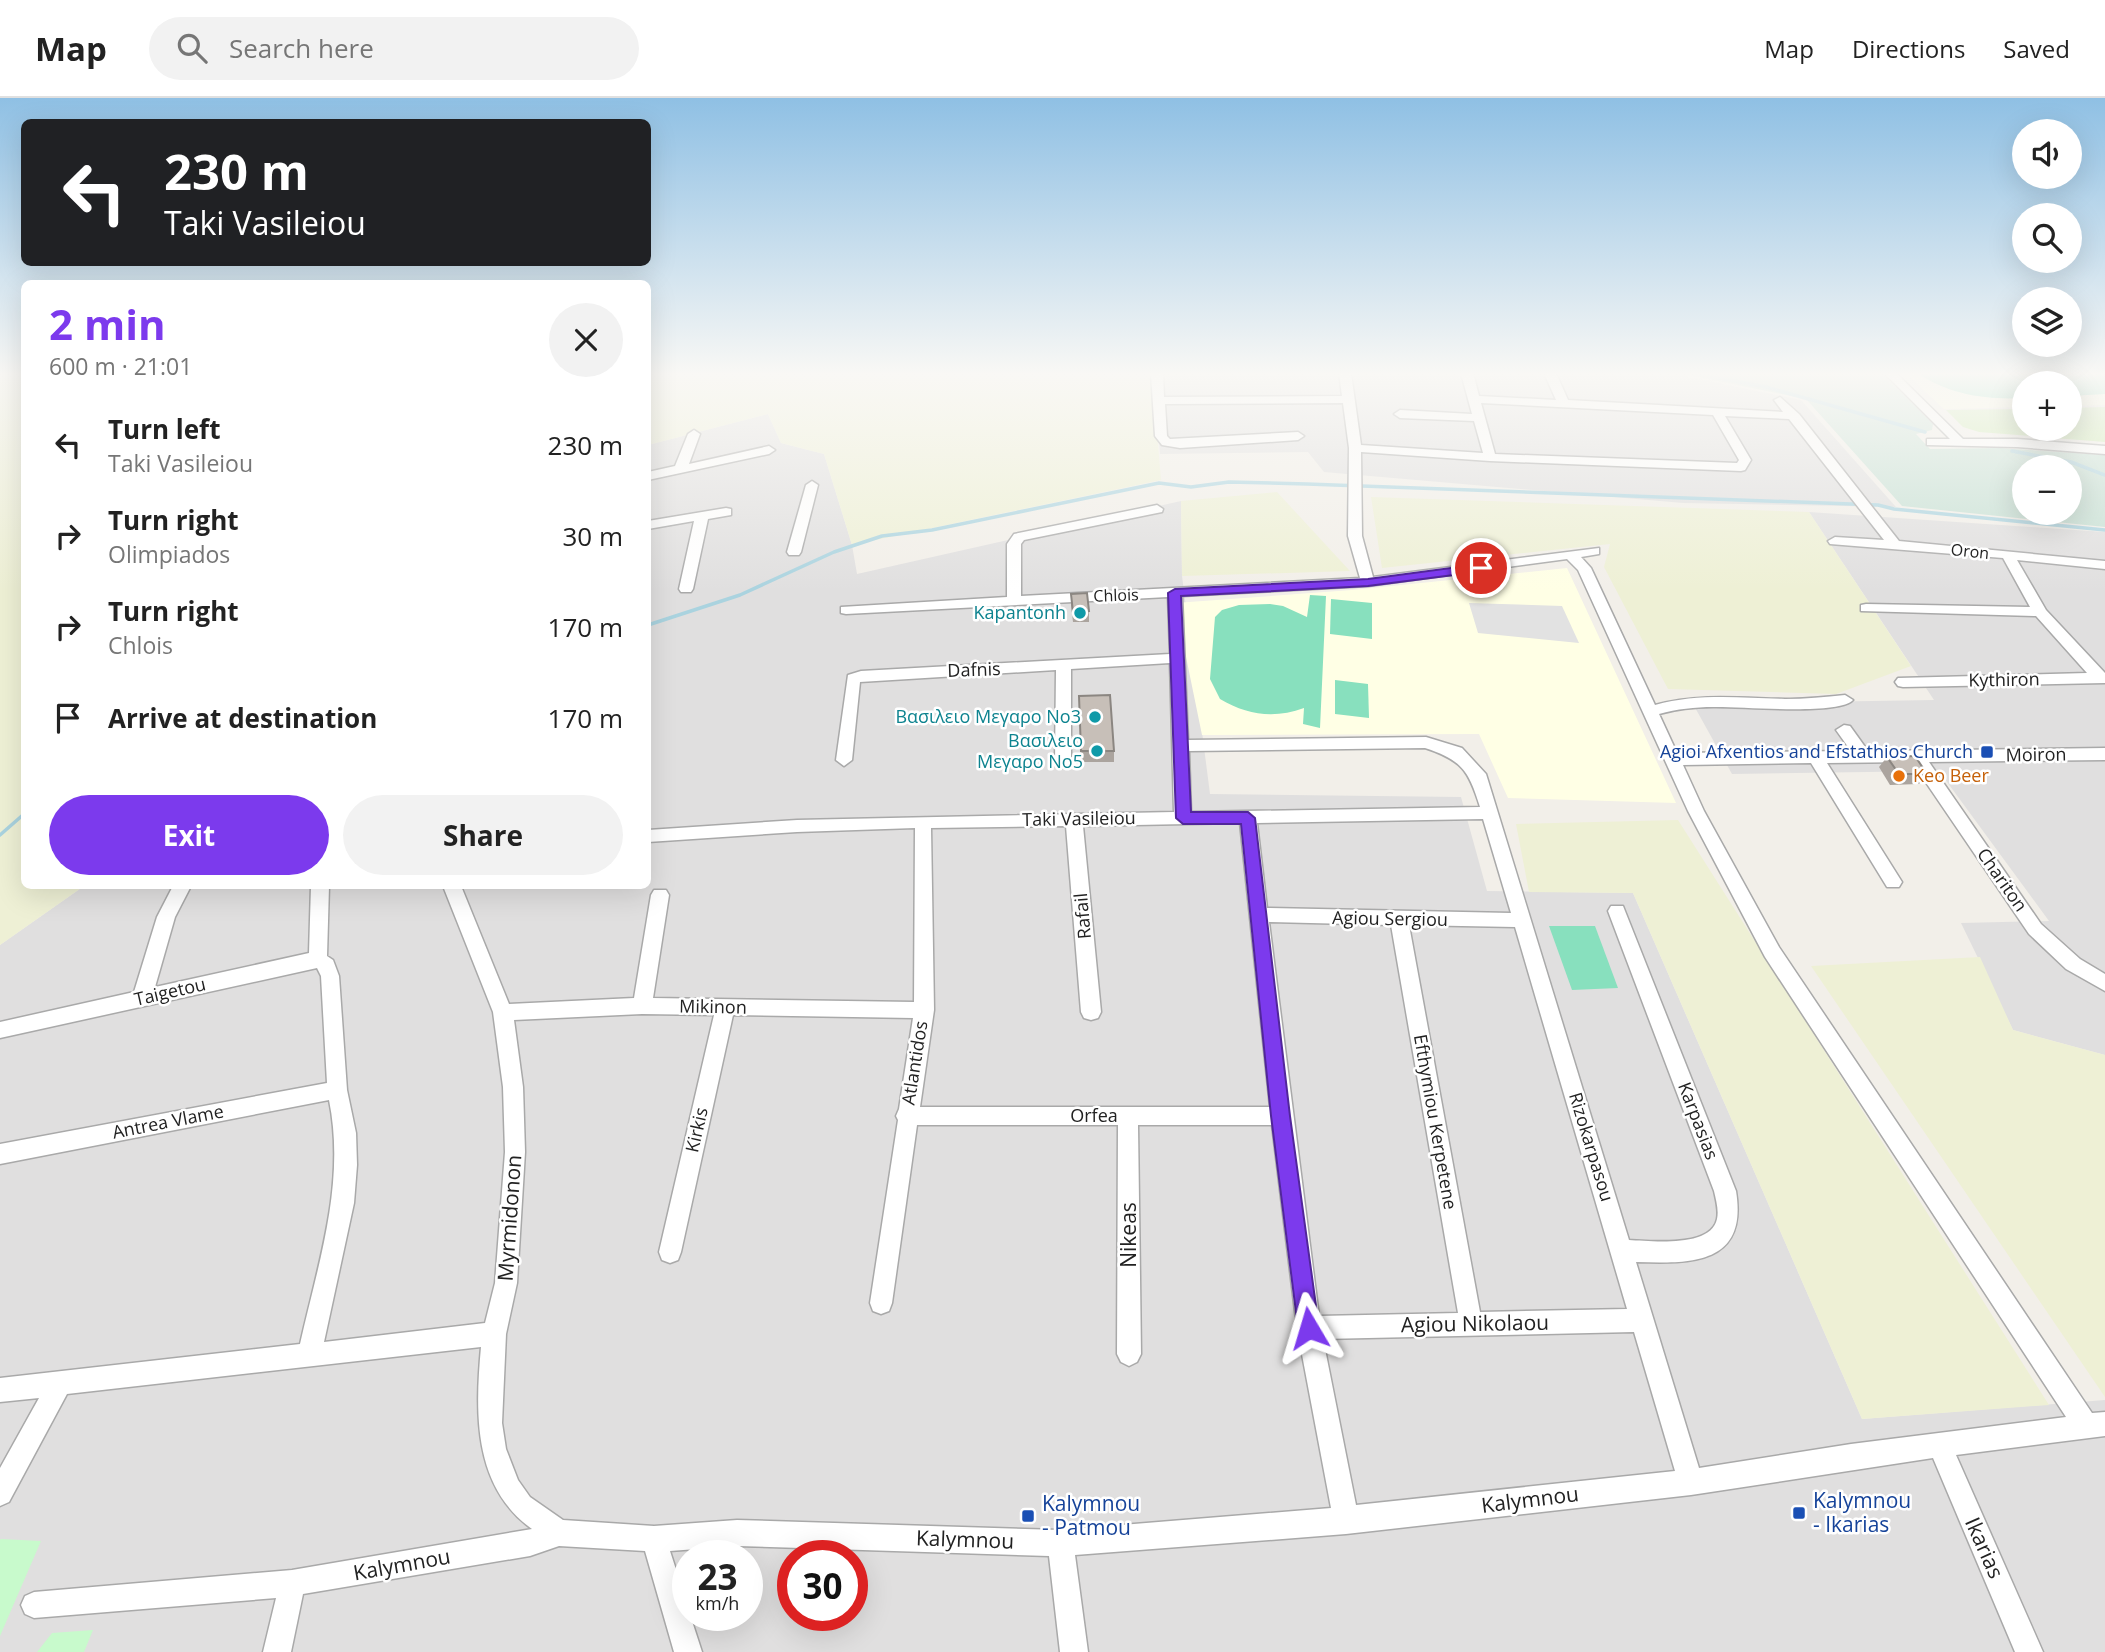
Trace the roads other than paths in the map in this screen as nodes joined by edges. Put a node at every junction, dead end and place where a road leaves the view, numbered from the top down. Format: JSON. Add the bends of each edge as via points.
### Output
{"nodes":[{"id":1,"x":689,"y":446,"type":"edge"},
{"id":2,"x":1487,"y":446,"type":"edge"},
{"id":3,"x":1736,"y":446,"type":"edge"},
{"id":4,"x":1818,"y":446,"type":"edge"},
{"id":5,"x":2032,"y":446,"type":"edge"},
{"id":6,"x":1354,"y":448,"type":"joint"},
{"id":7,"x":769,"y":450,"type":"dead end"},
{"id":8,"x":2105,"y":450,"type":"edge"},
{"id":9,"x":1490,"y":457,"type":"junction"},
{"id":10,"x":680,"y":470,"type":"junction"},
{"id":11,"x":651,"y":475,"type":"edge"},
{"id":12,"x":812,"y":485,"type":"dead end"},
{"id":13,"x":1157,"y":509,"type":"dead end"},
{"id":14,"x":726,"y":512,"type":"dead end"},
{"id":15,"x":702,"y":516,"type":"junction"},
{"id":16,"x":651,"y":524,"type":"edge"},
{"id":17,"x":1835,"y":541,"type":"dead end"},
{"id":18,"x":1894,"y":544,"type":"junction"},
{"id":19,"x":1594,"y":551,"type":"dead end"},
{"id":20,"x":794,"y":552,"type":"dead end"},
{"id":21,"x":2007,"y":554,"type":"junction"},
{"id":22,"x":1572,"y":556,"type":"junction"},
{"id":23,"x":2105,"y":565,"type":"edge"},
{"id":24,"x":1368,"y":582,"type":"junction"},
{"id":25,"x":686,"y":589,"type":"dead end"},
{"id":26,"x":1175,"y":593,"type":"junction"},
{"id":27,"x":1014,"y":599,"type":"junction"},
{"id":28,"x":1866,"y":608,"type":"dead end"},
{"id":29,"x":846,"y":610,"type":"dead end"},
{"id":30,"x":2040,"y":612,"type":"junction"},
{"id":31,"x":1177,"y":658,"type":"junction"},
{"id":32,"x":1064,"y":666,"type":"junction"},
{"id":33,"x":2102,"y":678,"type":"edge"},
{"id":34,"x":1903,"y":682,"type":"dead end"},
{"id":35,"x":1845,"y":700,"type":"dead end"},
{"id":36,"x":1650,"y":711,"type":"junction"},
{"id":37,"x":1844,"y":730,"type":"dead end"},
{"id":38,"x":1180,"y":746,"type":"junction"},
{"id":39,"x":2105,"y":754,"type":"edge"},
{"id":40,"x":1816,"y":758,"type":"junction"},
{"id":41,"x":1864,"y":758,"type":"junction"},
{"id":42,"x":1918,"y":758,"type":"junction"},
{"id":43,"x":844,"y":760,"type":"dead end"},
{"id":44,"x":1672,"y":760,"type":"junction"},
{"id":45,"x":1063,"y":762,"type":"dead end"},
{"id":46,"x":1489,"y":813,"type":"junction"},
{"id":47,"x":1183,"y":818,"type":"junction"},
{"id":48,"x":1248,"y":818,"type":"junction"},
{"id":49,"x":1074,"y":819,"type":"junction"},
{"id":50,"x":923,"y":822,"type":"junction"},
{"id":51,"x":651,"y":836,"type":"edge"},
{"id":52,"x":1893,"y":882,"type":"dead end"},
{"id":53,"x":180,"y":889,"type":"edge"},
{"id":54,"x":320,"y":889,"type":"edge"},
{"id":55,"x":453,"y":889,"type":"edge"},
{"id":56,"x":660,"y":895,"type":"dead end"},
{"id":57,"x":1616,"y":911,"type":"dead end"},
{"id":58,"x":1258,"y":915,"type":"junction"},
{"id":59,"x":1399,"y":920,"type":"junction"},
{"id":60,"x":1522,"y":920,"type":"junction"},
{"id":61,"x":324,"y":968,"type":"junction"},
{"id":62,"x":2105,"y":983,"type":"edge"},
{"id":63,"x":142,"y":998,"type":"junction"},
{"id":64,"x":642,"y":1006,"type":"junction"},
{"id":65,"x":725,"y":1008,"type":"junction"},
{"id":66,"x":924,"y":1010,"type":"junction"},
{"id":67,"x":503,"y":1012,"type":"junction"},
{"id":68,"x":1091,"y":1012,"type":"dead end"},
{"id":69,"x":0,"y":1030,"type":"edge"},
{"id":70,"x":337,"y":1090,"type":"junction"},
{"id":71,"x":906,"y":1116,"type":"junction"},
{"id":72,"x":1128,"y":1116,"type":"junction"},
{"id":73,"x":1281,"y":1116,"type":"junction"},
{"id":74,"x":0,"y":1154,"type":"edge"},
{"id":75,"x":1622,"y":1251,"type":"junction"},
{"id":76,"x":670,"y":1252,"type":"dead end"},
{"id":77,"x":881,"y":1303,"type":"dead end"},
{"id":78,"x":1641,"y":1320,"type":"junction"},
{"id":79,"x":1471,"y":1324,"type":"junction"},
{"id":80,"x":1309,"y":1328,"type":"junction"},
{"id":81,"x":494,"y":1335,"type":"junction"},
{"id":82,"x":310,"y":1353,"type":"junction"},
{"id":83,"x":1129,"y":1354,"type":"dead end"},
{"id":84,"x":60,"y":1383,"type":"junction"},
{"id":85,"x":0,"y":1390,"type":"edge"},
{"id":86,"x":2095,"y":1425,"type":"edge"},
{"id":87,"x":1939,"y":1444,"type":"junction"},
{"id":88,"x":1691,"y":1482,"type":"junction"},
{"id":89,"x":0,"y":1493,"type":"edge"},
{"id":90,"x":1346,"y":1521,"type":"junction"},
{"id":91,"x":559,"y":1533,"type":"junction"},
{"id":92,"x":654,"y":1539,"type":"junction"},
{"id":93,"x":1060,"y":1543,"type":"junction"},
{"id":94,"x":292,"y":1583,"type":"junction"},
{"id":95,"x":34,"y":1605,"type":"dead end"},
{"id":96,"x":277,"y":1652,"type":"edge"},
{"id":97,"x":688,"y":1652,"type":"edge"},
{"id":98,"x":1074,"y":1652,"type":"edge"},
{"id":99,"x":2029,"y":1652,"type":"edge"}],
"edges":[{"from":1,"to":10,"type":"street"},
{"from":2,"to":9,"type":"street"},
{"from":3,"to":9,"type":"street","via":[[1745,460],[1741,467]]},
{"from":4,"to":18,"type":"street"},
{"from":5,"to":8,"type":"street"},
{"from":6,"to":9,"type":"street"},
{"from":6,"to":24,"type":"street","via":[[1355,537]]},
{"from":7,"to":10,"type":"street"},
{"from":10,"to":11,"type":"street"},
{"from":12,"to":20,"type":"street"},
{"from":13,"to":27,"type":"street","via":[[1019,537],[1014,544]]},
{"from":14,"to":15,"type":"street"},
{"from":15,"to":16,"type":"street"},
{"from":15,"to":25,"type":"street"},
{"from":17,"to":18,"type":"street","name":"Oron"},
{"from":18,"to":21,"type":"street","name":"Oron"},
{"from":19,"to":22,"type":"street","name":"Chlois"},
{"from":21,"to":23,"type":"street","name":"Oron"},
{"from":21,"to":30,"type":"street"},
{"from":22,"to":24,"type":"street","name":"Chlois"},
{"from":22,"to":36,"type":"street","via":[[1584,568]]},
{"from":24,"to":26,"type":"street","name":"Chlois"},
{"from":26,"to":27,"type":"street","name":"Chlois"},
{"from":26,"to":31,"type":"street"},
{"from":27,"to":29,"type":"street","name":"Chlois"},
{"from":28,"to":30,"type":"street"},
{"from":30,"to":33,"type":"street"},
{"from":31,"to":32,"type":"street","name":"Dafnis"},
{"from":31,"to":38,"type":"street"},
{"from":32,"to":43,"type":"street","name":"Dafnis","via":[[853,679]]},
{"from":32,"to":45,"type":"street"},
{"from":33,"to":34,"type":"street","name":"Kythiron"},
{"from":35,"to":36,"type":"street","via":[[1785,704],[1708,700],[1677,702]]},
{"from":36,"to":44,"type":"street"},
{"from":37,"to":41,"type":"street"},
{"from":38,"to":46,"type":"street","name":"Rizokarpasou","via":[[1438,744],[1474,768]]},
{"from":38,"to":47,"type":"street"},
{"from":39,"to":42,"type":"street","name":"Moiron"},
{"from":40,"to":41,"type":"street","name":"Moiron"},
{"from":40,"to":44,"type":"street","name":"Moiron"},
{"from":40,"to":52,"type":"street"},
{"from":41,"to":42,"type":"street","name":"Moiron"},
{"from":42,"to":62,"type":"street","name":"Chariton","via":[[2035,929],[2073,964]]},
{"from":44,"to":86,"type":"street","via":[[1772,951]]},
{"from":46,"to":48,"type":"street","name":"Taki Vasileiou"},
{"from":46,"to":60,"type":"street","name":"Rizokarpasou"},
{"from":47,"to":48,"type":"street","name":"Taki Vasileiou"},
{"from":47,"to":49,"type":"street","name":"Taki Vasileiou"},
{"from":48,"to":58,"type":"street"},
{"from":49,"to":50,"type":"street","name":"Taki Vasileiou"},
{"from":49,"to":68,"type":"street","name":"Rafail"},
{"from":50,"to":51,"type":"street","name":"Taki Vasileiou"},
{"from":50,"to":66,"type":"street","name":"Atlantidos"},
{"from":53,"to":63,"type":"street","via":[[166,917]]},
{"from":54,"to":61,"type":"street"},
{"from":55,"to":67,"type":"street","name":"Myrmidonon"},
{"from":56,"to":64,"type":"street"},
{"from":57,"to":75,"type":"street","name":"Karpasias","via":[[1726,1191],[1728,1219],[1721,1238],[1709,1246],[1685,1251]]},
{"from":58,"to":59,"type":"street","name":"Agiou Sergiou"},
{"from":58,"to":73,"type":"street"},
{"from":59,"to":60,"type":"street","name":"Agiou Sergiou"},
{"from":59,"to":79,"type":"street","name":"Efthymiou Kerpetene"},
{"from":60,"to":75,"type":"street","name":"Rizokarpasou"},
{"from":61,"to":63,"type":"street","name":"Taigetou"},
{"from":61,"to":70,"type":"street"},
{"from":63,"to":69,"type":"street","name":"Taigetou"},
{"from":64,"to":65,"type":"street","name":"Mikinon"},
{"from":64,"to":67,"type":"street","name":"Mikinon"},
{"from":65,"to":66,"type":"street","name":"Mikinon"},
{"from":65,"to":76,"type":"street","name":"Kirkis"},
{"from":66,"to":71,"type":"street","name":"Atlantidos"},
{"from":67,"to":81,"type":"street","name":"Myrmidonon","via":[[513,1087],[515,1152],[506,1283]]},
{"from":70,"to":74,"type":"street","name":"Antrea Vlame"},
{"from":70,"to":82,"type":"street","via":[[346,1133],[343,1203]]},
{"from":71,"to":72,"type":"street","name":"Orfea"},
{"from":71,"to":77,"type":"street","name":"Atlantidos"},
{"from":72,"to":73,"type":"street","name":"Orfea"},
{"from":72,"to":83,"type":"street","name":"Nikeas"},
{"from":73,"to":80,"type":"street"},
{"from":75,"to":78,"type":"street","name":"Rizokarpasou"},
{"from":78,"to":79,"type":"street","name":"Agiou Nikolaou"},
{"from":78,"to":88,"type":"street","name":"Rizokarpasou"},
{"from":79,"to":80,"type":"street","name":"Agiou Nikolaou"},
{"from":80,"to":90,"type":"street"},
{"from":81,"to":82,"type":"street"},
{"from":81,"to":91,"type":"street","name":"Myrmidonon","via":[[490,1423],[499,1467],[521,1506]]},
{"from":82,"to":84,"type":"street"},
{"from":84,"to":85,"type":"street"},
{"from":84,"to":89,"type":"street"},
{"from":86,"to":87,"type":"street","name":"Kalymnou"},
{"from":87,"to":88,"type":"street","name":"Kalymnou"},
{"from":87,"to":99,"type":"street","name":"Ikarias"},
{"from":88,"to":90,"type":"street","name":"Kalymnou"},
{"from":90,"to":93,"type":"street","name":"Kalymnou"},
{"from":91,"to":92,"type":"street","name":"Kalymnou"},
{"from":91,"to":94,"type":"street","name":"Kalymnou","via":[[530,1543]]},
{"from":92,"to":93,"type":"street","name":"Kalymnou","via":[[737,1533]]},
{"from":92,"to":97,"type":"street"},
{"from":93,"to":98,"type":"street"},
{"from":94,"to":95,"type":"street","name":"Kalymnou"},
{"from":94,"to":96,"type":"street"}]}
